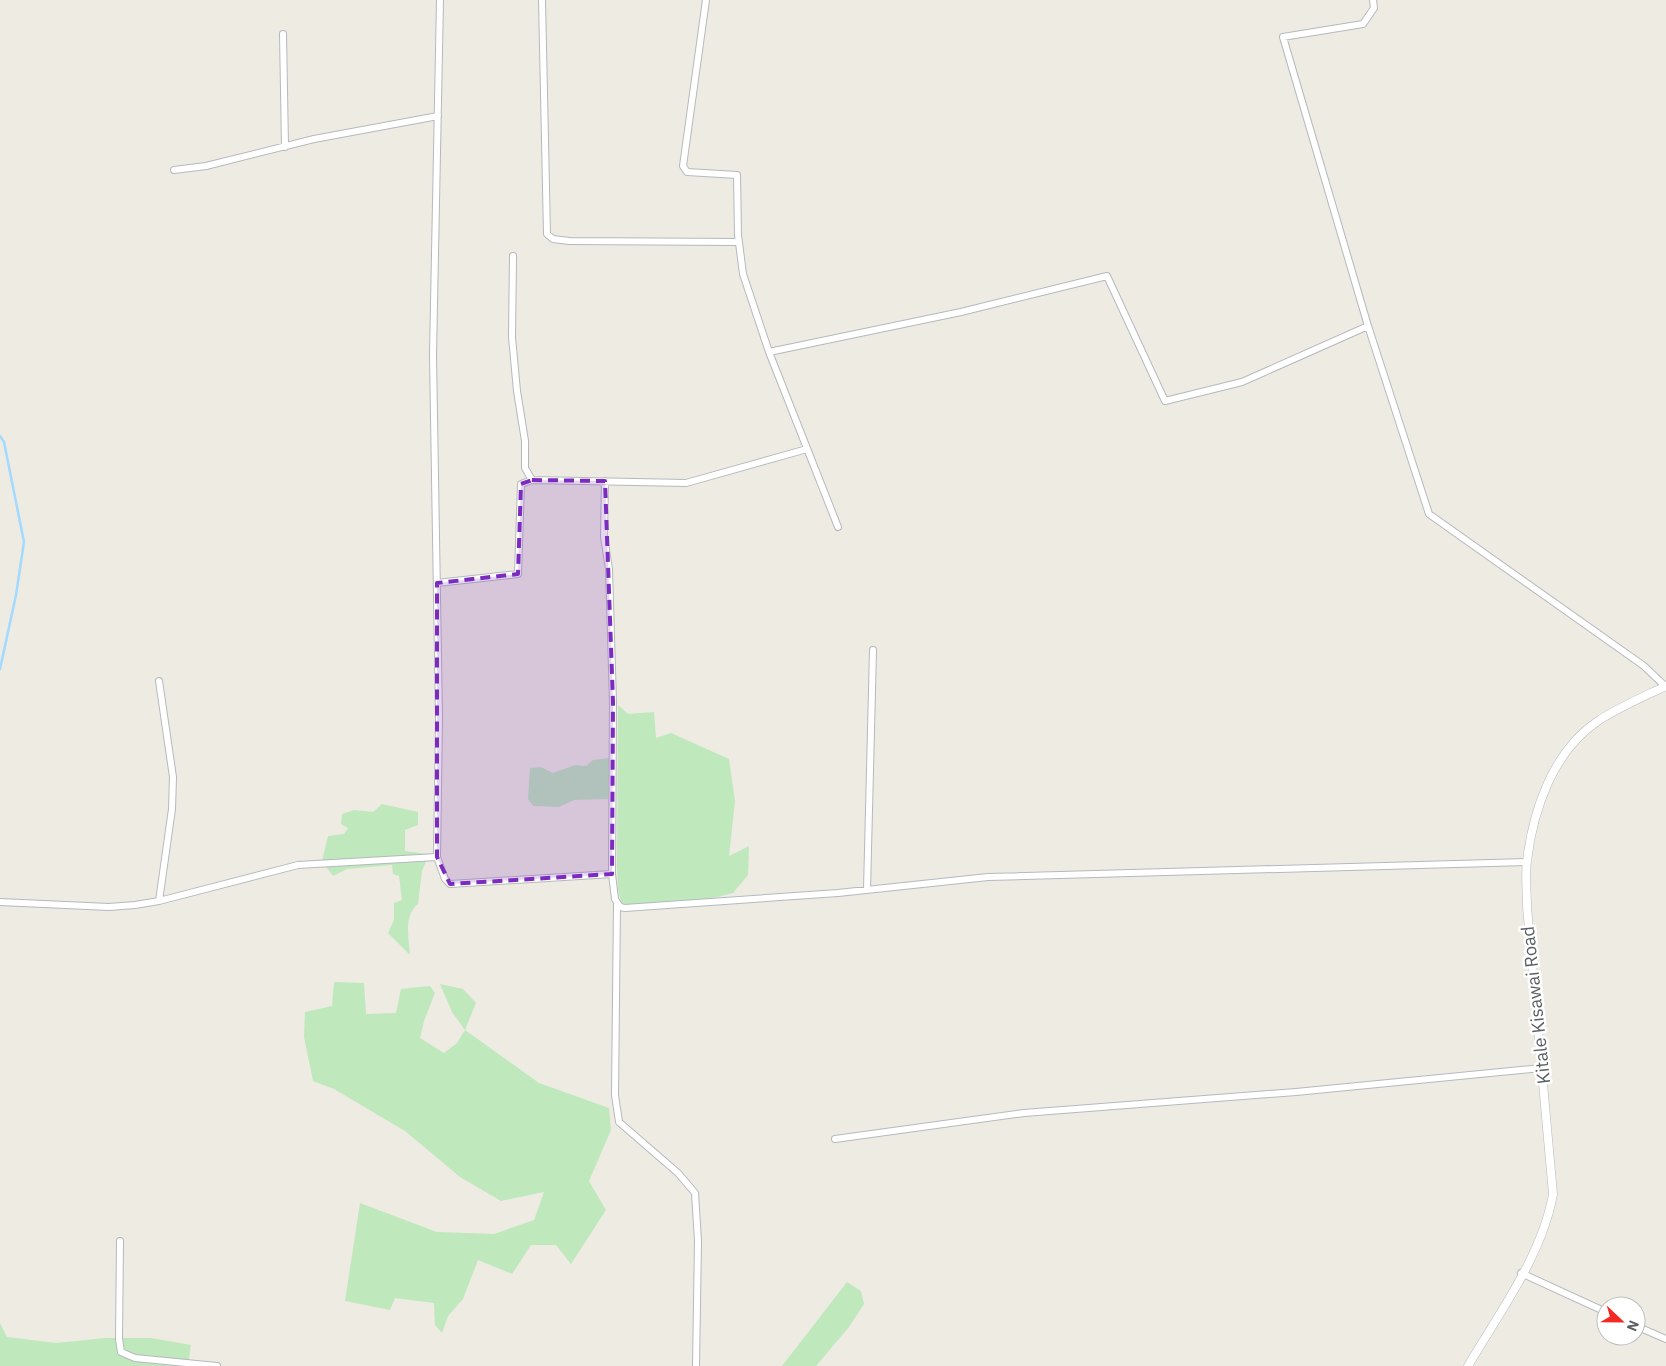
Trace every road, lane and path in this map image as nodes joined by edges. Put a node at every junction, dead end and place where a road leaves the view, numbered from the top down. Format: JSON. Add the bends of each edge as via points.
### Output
{"nodes":[{"id":1,"x":440,"y":0,"type":"edge"},
{"id":2,"x":542,"y":0,"type":"edge"},
{"id":3,"x":706,"y":0,"type":"edge"},
{"id":4,"x":1373,"y":0,"type":"edge"},
{"id":5,"x":283,"y":34,"type":"dead end"},
{"id":6,"x":438,"y":116,"type":"junction"},
{"id":7,"x":285,"y":147,"type":"junction"},
{"id":8,"x":174,"y":170,"type":"dead end"},
{"id":9,"x":739,"y":242,"type":"junction"},
{"id":10,"x":513,"y":256,"type":"dead end"},
{"id":11,"x":1368,"y":326,"type":"junction"},
{"id":12,"x":769,"y":352,"type":"junction"},
{"id":13,"x":807,"y":449,"type":"junction"},
{"id":14,"x":532,"y":480,"type":"junction"},
{"id":15,"x":605,"y":481,"type":"junction"},
{"id":16,"x":838,"y":527,"type":"dead end"},
{"id":17,"x":437,"y":583,"type":"junction"},
{"id":18,"x":873,"y":650,"type":"dead end"},
{"id":19,"x":160,"y":681,"type":"dead end"},
{"id":20,"x":1665,"y":686,"type":"edge"},
{"id":21,"x":437,"y":857,"type":"junction"},
{"id":22,"x":1527,"y":862,"type":"junction"},
{"id":23,"x":612,"y":874,"type":"junction"},
{"id":24,"x":867,"y":890,"type":"junction"},
{"id":25,"x":159,"y":901,"type":"junction"},
{"id":26,"x":0,"y":902,"type":"edge"},
{"id":27,"x":617,"y":904,"type":"junction"},
{"id":28,"x":1542,"y":1068,"type":"junction"},
{"id":29,"x":835,"y":1139,"type":"dead end"},
{"id":30,"x":120,"y":1241,"type":"dead end"},
{"id":31,"x":1522,"y":1274,"type":"junction"},
{"id":32,"x":1596,"y":1307,"type":"edge"},
{"id":33,"x":1646,"y":1330,"type":"edge"},
{"id":34,"x":1666,"y":1339,"type":"edge"},
{"id":35,"x":217,"y":1366,"type":"edge"},
{"id":36,"x":696,"y":1366,"type":"edge"},
{"id":37,"x":1468,"y":1366,"type":"edge"}],
"edges":[{"from":1,"to":6,"type":"street"},
{"from":2,"to":9,"type":"street","via":[[547,234],[553,239],[569,240]]},
{"from":3,"to":9,"type":"street","via":[[683,166],[687,172],[736,175]]},
{"from":4,"to":11,"type":"street","via":[[1374,8],[1363,24],[1283,38]]},
{"from":5,"to":7,"type":"street"},
{"from":6,"to":7,"type":"street"},
{"from":6,"to":17,"type":"street","via":[[433,355]]},
{"from":7,"to":8,"type":"street","via":[[206,166]]},
{"from":9,"to":12,"type":"street","via":[[743,274]]},
{"from":10,"to":14,"type":"street","via":[[512,337],[525,441],[524,468]]},
{"from":11,"to":12,"type":"street","via":[[1242,382],[1165,401],[1107,276],[961,312]]},
{"from":11,"to":20,"type":"street","via":[[1429,514],[1644,666]]},
{"from":12,"to":13,"type":"street"},
{"from":13,"to":15,"type":"street","via":[[686,483]]},
{"from":13,"to":16,"type":"street"},
{"from":14,"to":15,"type":"street"},
{"from":14,"to":17,"type":"street","via":[[521,484],[518,574]]},
{"from":15,"to":23,"type":"street","via":[[604,537],[609,569],[613,702]]},
{"from":17,"to":21,"type":"street"},
{"from":18,"to":24,"type":"street"},
{"from":19,"to":25,"type":"street","via":[[173,777],[171,817]]},
{"from":20,"to":22,"type":"street","name":"Kitale Kisawai Road","via":[[1597,722],[1569,749],[1548,782],[1537,810]]},
{"from":21,"to":23,"type":"street","via":[[450,884]]},
{"from":21,"to":25,"type":"street","via":[[298,865]]},
{"from":22,"to":24,"type":"street","via":[[988,876]]},
{"from":22,"to":28,"type":"street","name":"Kitale Kisawai Road","via":[[1527,916]]},
{"from":23,"to":27,"type":"street"},
{"from":24,"to":27,"type":"street","via":[[625,908]]},
{"from":25,"to":26,"type":"street","via":[[109,907]]},
{"from":27,"to":36,"type":"street","via":[[614,1095],[619,1122],[678,1173],[695,1193],[698,1241]]},
{"from":28,"to":29,"type":"street","via":[[1296,1092],[1024,1113]]},
{"from":28,"to":31,"type":"street","name":"Kitale Kisawai Road","via":[[1553,1194],[1548,1215]]},
{"from":30,"to":35,"type":"street","via":[[121,1352],[135,1358]]},
{"from":31,"to":32,"type":"street"},
{"from":31,"to":37,"type":"street","name":"Kitale Kisawai Road"},
{"from":33,"to":34,"type":"street"}]}
